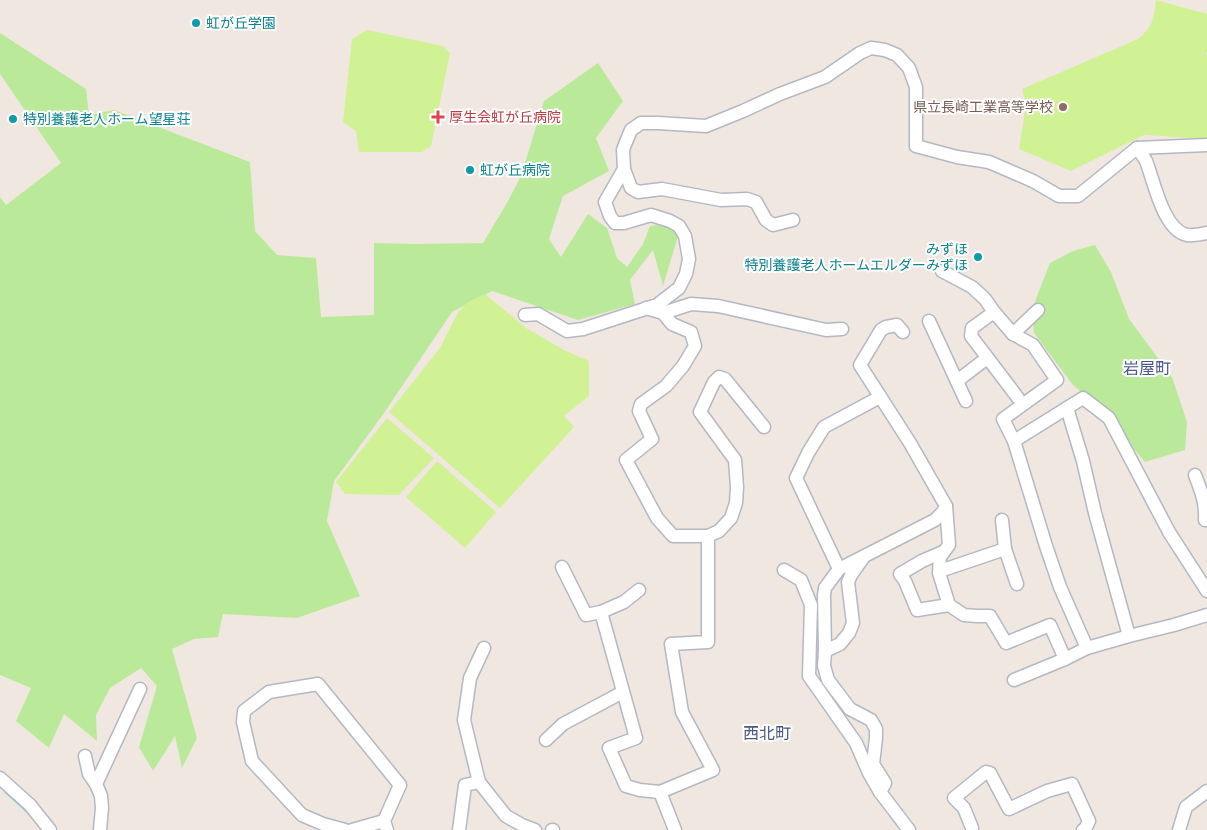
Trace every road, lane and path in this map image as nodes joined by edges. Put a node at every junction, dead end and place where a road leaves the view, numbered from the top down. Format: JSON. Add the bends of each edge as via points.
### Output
{"nodes":[{"id":1,"x":1207,"y":146,"type":"edge"},
{"id":2,"x":1137,"y":148,"type":"junction"},
{"id":3,"x":624,"y":169,"type":"junction"},
{"id":4,"x":793,"y":220,"type":"dead end"},
{"id":5,"x":1207,"y":233,"type":"edge"},
{"id":6,"x":942,"y":271,"type":"dead end"},
{"id":7,"x":646,"y":308,"type":"junction"},
{"id":8,"x":1038,"y":310,"type":"dead end"},
{"id":9,"x":994,"y":312,"type":"junction"},
{"id":10,"x":663,"y":313,"type":"junction"},
{"id":11,"x":525,"y":315,"type":"dead end"},
{"id":12,"x":929,"y":321,"type":"dead end"},
{"id":13,"x":842,"y":330,"type":"dead end"},
{"id":14,"x":902,"y":332,"type":"dead end"},
{"id":15,"x":1013,"y":334,"type":"junction"},
{"id":16,"x":987,"y":358,"type":"junction"},
{"id":17,"x":957,"y":381,"type":"junction"},
{"id":18,"x":880,"y":398,"type":"junction"},
{"id":19,"x":1018,"y":398,"type":"dead end"},
{"id":20,"x":966,"y":401,"type":"dead end"},
{"id":21,"x":1067,"y":408,"type":"junction"},
{"id":22,"x":764,"y":428,"type":"dead end"},
{"id":23,"x":1014,"y":442,"type":"junction"},
{"id":24,"x":1195,"y":474,"type":"dead end"},
{"id":25,"x":946,"y":506,"type":"junction"},
{"id":26,"x":1002,"y":520,"type":"dead end"},
{"id":27,"x":1205,"y":520,"type":"dead end"},
{"id":28,"x":708,"y":536,"type":"junction"},
{"id":29,"x":1005,"y":549,"type":"junction"},
{"id":30,"x":943,"y":552,"type":"junction"},
{"id":31,"x":865,"y":556,"type":"junction"},
{"id":32,"x":562,"y":566,"type":"dead end"},
{"id":33,"x":839,"y":569,"type":"junction"},
{"id":34,"x":784,"y":570,"type":"dead end"},
{"id":35,"x":940,"y":571,"type":"junction"},
{"id":36,"x":1017,"y":584,"type":"dead end"},
{"id":37,"x":639,"y":590,"type":"dead end"},
{"id":38,"x":1207,"y":591,"type":"edge"},
{"id":39,"x":950,"y":606,"type":"junction"},
{"id":40,"x":601,"y":612,"type":"junction"},
{"id":41,"x":1207,"y":615,"type":"edge"},
{"id":42,"x":1129,"y":636,"type":"junction"},
{"id":43,"x":484,"y":648,"type":"dead end"},
{"id":44,"x":1087,"y":648,"type":"junction"},
{"id":45,"x":825,"y":651,"type":"junction"},
{"id":46,"x":1065,"y":659,"type":"junction"},
{"id":47,"x":1014,"y":680,"type":"dead end"},
{"id":48,"x":140,"y":689,"type":"dead end"},
{"id":49,"x":623,"y":692,"type":"junction"},
{"id":50,"x":546,"y":740,"type":"dead end"},
{"id":51,"x":85,"y":756,"type":"dead end"},
{"id":52,"x":0,"y":778,"type":"edge"},
{"id":53,"x":479,"y":782,"type":"junction"},
{"id":54,"x":96,"y":784,"type":"junction"},
{"id":55,"x":1207,"y":791,"type":"edge"},
{"id":56,"x":660,"y":792,"type":"junction"},
{"id":57,"x":880,"y":792,"type":"junction"},
{"id":58,"x":386,"y":825,"type":"edge"},
{"id":59,"x":972,"y":828,"type":"dead end"},
{"id":60,"x":50,"y":830,"type":"edge"},
{"id":61,"x":100,"y":830,"type":"edge"},
{"id":62,"x":345,"y":830,"type":"edge"},
{"id":63,"x":352,"y":830,"type":"edge"},
{"id":64,"x":459,"y":830,"type":"edge"},
{"id":65,"x":535,"y":830,"type":"edge"},
{"id":66,"x":675,"y":830,"type":"edge"},
{"id":67,"x":909,"y":830,"type":"edge"},
{"id":68,"x":1083,"y":830,"type":"edge"},
{"id":69,"x":1179,"y":830,"type":"edge"}],
"edges":[{"from":1,"to":2,"type":"street"},
{"from":2,"to":3,"type":"street","via":[[1078,196],[1059,196],[989,162],[916,146],[916,86],[909,68],[897,55],[871,48],[825,77],[706,126],[641,123],[631,130],[623,150]]},
{"from":2,"to":5,"type":"street","via":[[1145,160],[1169,221],[1187,235]]},
{"from":3,"to":4,"type":"street","via":[[631,188],[638,192],[662,189],[721,200],[746,199],[756,202],[766,220],[773,224]]},
{"from":3,"to":7,"type":"street","via":[[605,202],[615,223],[651,215],[670,221],[679,226],[685,236],[689,259],[679,288],[657,305]]},
{"from":6,"to":9,"type":"street","via":[[972,287],[986,299]]},
{"from":7,"to":10,"type":"street"},
{"from":7,"to":11,"type":"street","via":[[583,329],[566,331],[538,314]]},
{"from":8,"to":15,"type":"street"},
{"from":9,"to":15,"type":"street"},
{"from":9,"to":16,"type":"street","via":[[972,328],[971,336]]},
{"from":10,"to":13,"type":"street","via":[[691,304],[718,306],[826,330]]},
{"from":10,"to":28,"type":"street","via":[[672,324],[691,332],[695,346],[666,386],[641,404],[638,411],[652,439],[626,460],[657,518],[673,536]]},
{"from":12,"to":17,"type":"street"},
{"from":14,"to":18,"type":"street","via":[[897,325],[881,330],[860,365]]},
{"from":15,"to":23,"type":"street","via":[[1033,345],[1057,380],[1003,419]]},
{"from":16,"to":17,"type":"street"},
{"from":16,"to":19,"type":"street"},
{"from":17,"to":20,"type":"street"},
{"from":18,"to":25,"type":"street"},
{"from":18,"to":33,"type":"street","via":[[824,427],[796,478]]},
{"from":21,"to":23,"type":"street"},
{"from":21,"to":38,"type":"street","via":[[1083,398],[1109,418],[1169,532]]},
{"from":21,"to":42,"type":"street"},
{"from":22,"to":28,"type":"street","via":[[725,379],[719,377],[700,412],[735,460],[737,495],[731,518],[719,531]]},
{"from":23,"to":44,"type":"street","via":[[1060,586]]},
{"from":24,"to":27,"type":"street","via":[[1206,508]]},
{"from":25,"to":30,"type":"street","via":[[949,545]]},
{"from":25,"to":31,"type":"street","via":[[935,520]]},
{"from":26,"to":29,"type":"street"},
{"from":28,"to":56,"type":"street","via":[[708,642],[671,644],[682,712],[712,770]]},
{"from":29,"to":35,"type":"street"},
{"from":29,"to":36,"type":"street"},
{"from":30,"to":35,"type":"street"},
{"from":30,"to":39,"type":"street","via":[[900,574],[917,610]]},
{"from":31,"to":33,"type":"street"},
{"from":31,"to":45,"type":"street","via":[[848,582],[852,623],[849,633],[840,644]]},
{"from":32,"to":40,"type":"street","via":[[586,615]]},
{"from":33,"to":45,"type":"street","via":[[825,588]]},
{"from":34,"to":57,"type":"street","via":[[801,580],[811,605],[808,676],[856,743]]},
{"from":35,"to":39,"type":"street"},
{"from":37,"to":40,"type":"street","via":[[624,602]]},
{"from":39,"to":46,"type":"street","via":[[964,615],[990,616],[1006,643],[1050,625]]},
{"from":40,"to":49,"type":"street"},
{"from":41,"to":42,"type":"street"},
{"from":42,"to":44,"type":"street"},
{"from":43,"to":53,"type":"street","via":[[470,678],[464,720]]},
{"from":44,"to":46,"type":"street"},
{"from":45,"to":57,"type":"street","via":[[824,666],[828,680],[850,709],[871,720],[876,729],[872,764],[885,783]]},
{"from":46,"to":47,"type":"street"},
{"from":48,"to":54,"type":"street"},
{"from":49,"to":50,"type":"street","via":[[563,724]]},
{"from":49,"to":56,"type":"street","via":[[636,738],[609,748],[626,786]]},
{"from":51,"to":54,"type":"street","via":[[89,774]]},
{"from":52,"to":60,"type":"street","via":[[30,805]]},
{"from":53,"to":64,"type":"street","via":[[465,785]]},
{"from":53,"to":65,"type":"street","via":[[506,816]]},
{"from":54,"to":61,"type":"street","via":[[101,796]]},
{"from":55,"to":69,"type":"street","via":[[1186,807]]},
{"from":56,"to":66,"type":"street"},
{"from":57,"to":67,"type":"street"},
{"from":58,"to":62,"type":"street","via":[[400,785],[318,684],[269,692],[244,711],[243,722],[252,761],[302,815]]},
{"from":58,"to":63,"type":"street"},
{"from":59,"to":68,"type":"street","via":[[964,808],[954,798],[986,772],[990,773],[1009,809],[1072,784],[1089,821]]}]}
